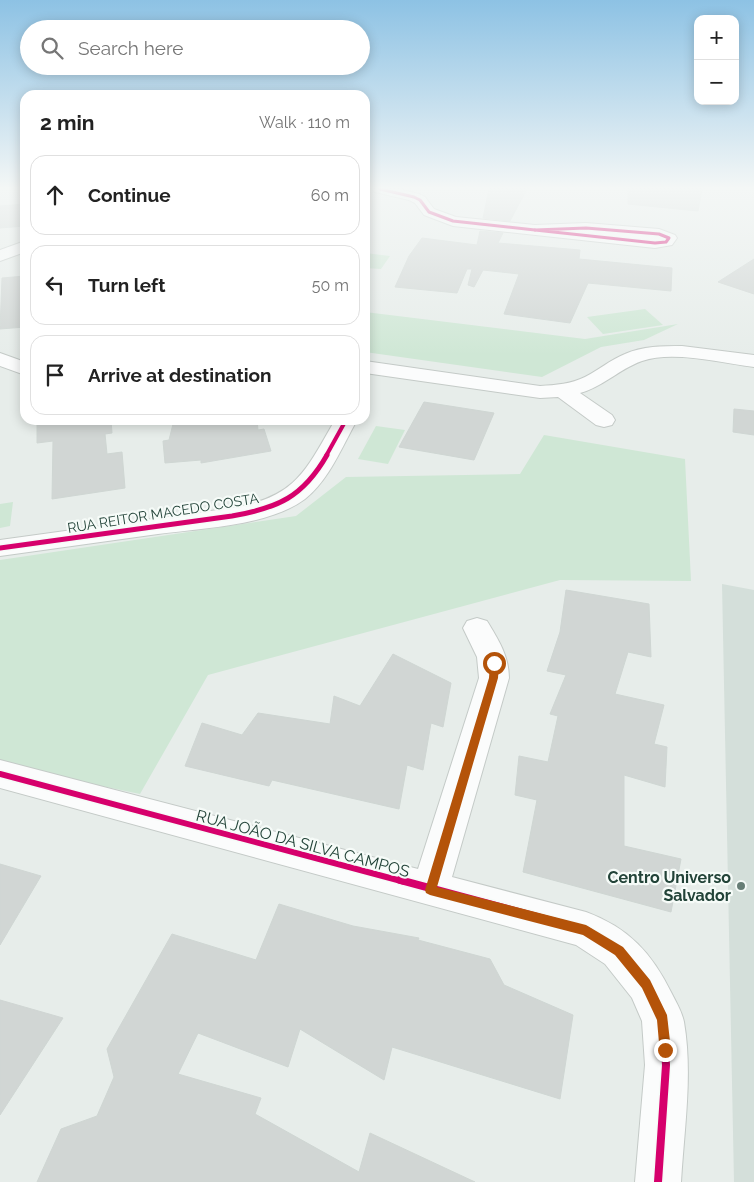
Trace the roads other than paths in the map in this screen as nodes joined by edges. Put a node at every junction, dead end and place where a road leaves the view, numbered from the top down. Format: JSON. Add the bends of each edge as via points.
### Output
{"nodes":[{"id":1,"x":20,"y":248,"type":"edge"},
{"id":2,"x":0,"y":256,"type":"edge"},
{"id":3,"x":0,"y":359,"type":"edge"},
{"id":4,"x":754,"y":362,"type":"edge"},
{"id":5,"x":20,"y":367,"type":"edge"},
{"id":6,"x":371,"y":368,"type":"edge"},
{"id":7,"x":563,"y":391,"type":"junction"},
{"id":8,"x":604,"y":420,"type":"dead end"},
{"id":9,"x":343,"y":425,"type":"edge"},
{"id":10,"x":0,"y":548,"type":"edge"},
{"id":11,"x":477,"y":628,"type":"dead end"},
{"id":12,"x":0,"y":774,"type":"edge"},
{"id":13,"x":430,"y":890,"type":"junction"},
{"id":14,"x":658,"y":1182,"type":"edge"}],
"edges":[{"from":1,"to":2,"type":"street"},
{"from":3,"to":5,"type":"street"},
{"from":4,"to":7,"type":"street","via":[[656,352],[626,361],[592,382]]},
{"from":6,"to":7,"type":"street","via":[[540,392]]},
{"from":7,"to":8,"type":"street"},
{"from":9,"to":10,"type":"street","name":"RUA REITOR MACEDO COSTA","via":[[309,482],[281,503],[257,512]]},
{"from":11,"to":13,"type":"street","via":[[490,649],[494,678]]},
{"from":12,"to":13,"type":"street","name":"RUA JOÃO DA SILVA CAMPOS"},
{"from":13,"to":14,"type":"street","name":"RUA JOÃO DA SILVA CAMPOS","via":[[586,930],[619,951],[646,984],[663,1020],[666,1065]]}]}
